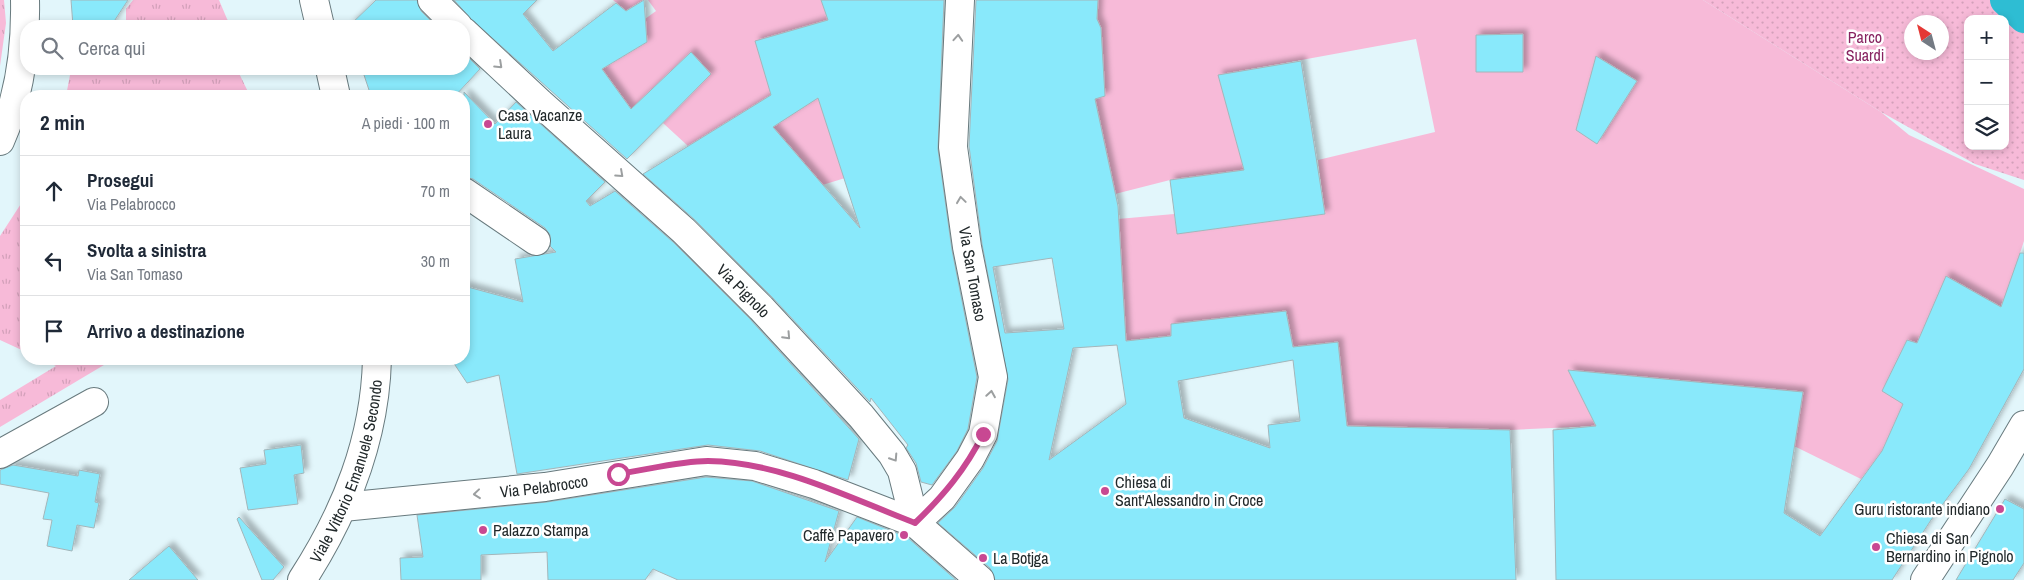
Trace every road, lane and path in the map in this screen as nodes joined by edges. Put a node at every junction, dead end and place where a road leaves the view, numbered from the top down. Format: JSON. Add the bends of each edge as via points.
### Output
{"nodes":[{"id":1,"x":25,"y":0,"type":"edge"},
{"id":2,"x":314,"y":0,"type":"edge"},
{"id":3,"x":432,"y":0,"type":"edge"},
{"id":4,"x":960,"y":0,"type":"edge"},
{"id":5,"x":26,"y":20,"type":"edge"},
{"id":6,"x":319,"y":20,"type":"edge"},
{"id":7,"x":452,"y":20,"type":"edge"},
{"id":8,"x":470,"y":38,"type":"edge"},
{"id":9,"x":21,"y":75,"type":"edge"},
{"id":10,"x":331,"y":75,"type":"edge"},
{"id":11,"x":335,"y":90,"type":"edge"},
{"id":12,"x":0,"y":141,"type":"edge"},
{"id":13,"x":470,"y":196,"type":"edge"},
{"id":14,"x":536,"y":241,"type":"dead end"},
{"id":15,"x":376,"y":365,"type":"edge"},
{"id":16,"x":94,"y":402,"type":"dead end"},
{"id":17,"x":2024,"y":425,"type":"edge"},
{"id":18,"x":0,"y":454,"type":"edge"},
{"id":19,"x":343,"y":507,"type":"junction"},
{"id":20,"x":915,"y":523,"type":"junction"},
{"id":21,"x":302,"y":580,"type":"edge"},
{"id":22,"x":980,"y":580,"type":"edge"},
{"id":23,"x":1925,"y":580,"type":"edge"}],
"edges":[{"from":1,"to":5,"type":"street"},
{"from":2,"to":6,"type":"street"},
{"from":3,"to":7,"type":"street"},
{"from":20,"to":4,"type":"street","name":"Via San Tomaso","one_way":true,"via":[[942,498],[970,459],[983,434],[993,376],[967,247],[953,147]]},
{"from":8,"to":20,"type":"street","name":"Via Pignolo","one_way":true,"via":[[684,231],[830,382],[892,454],[902,471]]},
{"from":9,"to":12,"type":"street"},
{"from":10,"to":11,"type":"street"},
{"from":13,"to":14,"type":"street"},
{"from":15,"to":19,"type":"street","name":"Viale Vittorio Emanuele Secondo","via":[[372,415],[363,454]]},
{"from":16,"to":18,"type":"street"},
{"from":17,"to":23,"type":"street"},
{"from":20,"to":19,"type":"street","name":"Via Pelabrocco","one_way":true,"via":[[814,484],[755,466],[706,461],[545,487]]},
{"from":19,"to":21,"type":"street","name":"Viale Vittorio Emanuele Secondo"},
{"from":20,"to":22,"type":"street"}]}
